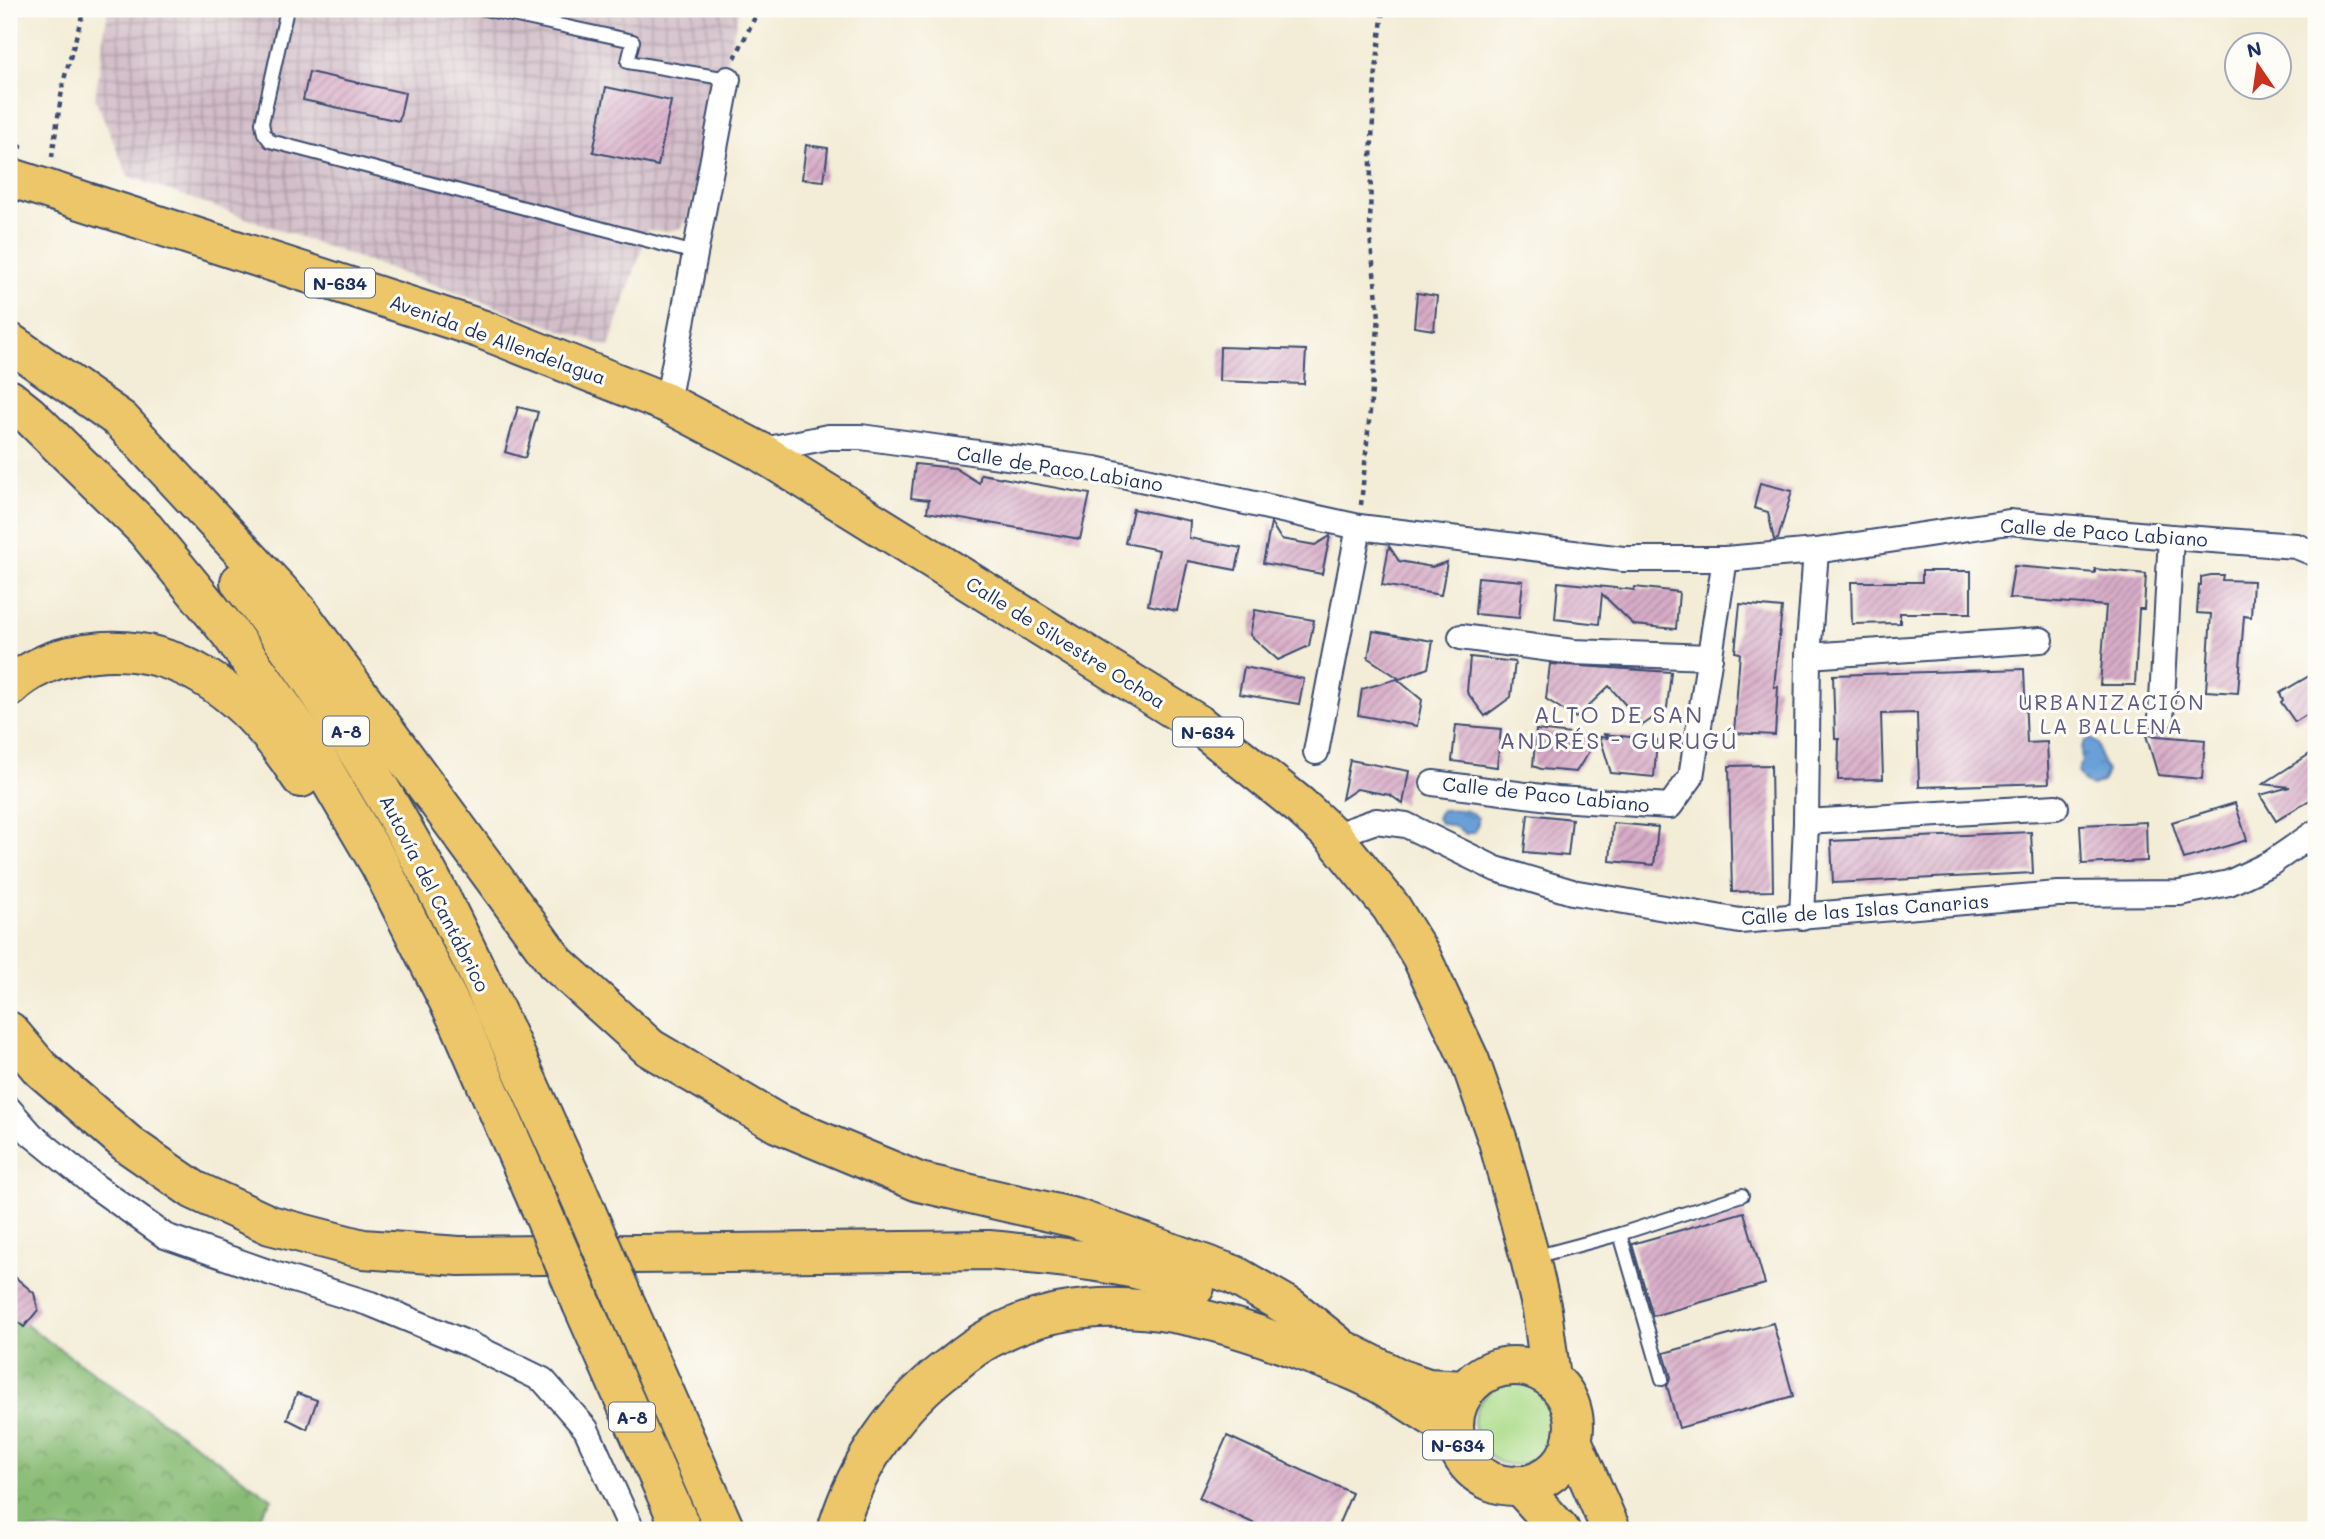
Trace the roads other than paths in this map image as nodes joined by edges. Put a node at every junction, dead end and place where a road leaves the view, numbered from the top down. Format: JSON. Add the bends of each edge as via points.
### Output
{"nodes":[{"id":1,"x":287,"y":9,"type":"edge"},
{"id":2,"x":484,"y":9,"type":"edge"},
{"id":3,"x":728,"y":79,"type":"joint"},
{"id":4,"x":9,"y":177,"type":"edge"},
{"id":5,"x":695,"y":253,"type":"junction"},
{"id":6,"x":9,"y":343,"type":"edge"},
{"id":7,"x":9,"y":399,"type":"edge"},
{"id":8,"x":667,"y":403,"type":"junction"},
{"id":9,"x":759,"y":452,"type":"junction"},
{"id":10,"x":1359,"y":527,"type":"junction"},
{"id":11,"x":2171,"y":537,"type":"junction"},
{"id":12,"x":1816,"y":551,"type":"junction"},
{"id":13,"x":2316,"y":554,"type":"edge"},
{"id":14,"x":1725,"y":559,"type":"junction"},
{"id":15,"x":1461,"y":637,"type":"dead end"},
{"id":16,"x":2040,"y":640,"type":"dead end"},
{"id":17,"x":1808,"y":656,"type":"junction"},
{"id":18,"x":1710,"y":657,"type":"junction"},
{"id":19,"x":9,"y":688,"type":"edge"},
{"id":20,"x":2161,"y":718,"type":"dead end"},
{"id":21,"x":1316,"y":751,"type":"dead end"},
{"id":22,"x":1433,"y":783,"type":"dead end"},
{"id":23,"x":2056,"y":807,"type":"dead end"},
{"id":24,"x":1806,"y":822,"type":"junction"},
{"id":25,"x":2316,"y":832,"type":"edge"},
{"id":26,"x":1333,"y":836,"type":"junction"},
{"id":27,"x":1802,"y":916,"type":"junction"},
{"id":28,"x":461,"y":1026,"type":"junction"},
{"id":29,"x":9,"y":1031,"type":"edge"},
{"id":30,"x":9,"y":1109,"type":"edge"},
{"id":31,"x":1742,"y":1195,"type":"dead end"},
{"id":32,"x":1619,"y":1234,"type":"junction"},
{"id":33,"x":1530,"y":1258,"type":"junction"},
{"id":34,"x":1243,"y":1306,"type":"junction"},
{"id":35,"x":1336,"y":1344,"type":"junction"},
{"id":36,"x":1499,"y":1367,"type":"junction"},
{"id":37,"x":1551,"y":1378,"type":"junction"},
{"id":38,"x":1372,"y":1379,"type":"junction"},
{"id":39,"x":1662,"y":1379,"type":"dead end"},
{"id":40,"x":1466,"y":1390,"type":"junction"},
{"id":41,"x":1454,"y":1429,"type":"junction"},
{"id":42,"x":1573,"y":1440,"type":"junction"},
{"id":43,"x":1519,"y":1485,"type":"junction"},
{"id":44,"x":632,"y":1530,"type":"edge"},
{"id":45,"x":682,"y":1530,"type":"edge"},
{"id":46,"x":725,"y":1530,"type":"edge"},
{"id":47,"x":837,"y":1530,"type":"edge"},
{"id":48,"x":1560,"y":1530,"type":"edge"},
{"id":49,"x":1611,"y":1530,"type":"edge"}],
"edges":[{"from":1,"to":5,"type":"lane","via":[[262,123],[270,141]]},
{"from":2,"to":3,"type":"lane","via":[[633,41],[628,62]]},
{"from":3,"to":5,"type":"street"},
{"from":4,"to":8,"type":"highway","name":"Avenida de Allendelagua","number":"N-634","via":[[481,329]]},
{"from":5,"to":8,"type":"street"},
{"from":6,"to":35,"type":"highway","via":[[121,421],[297,610],[556,962],[650,1048],[777,1123],[919,1182],[1075,1218],[1234,1275],[1291,1308]]},
{"from":6,"to":46,"type":"highway","name":"Autovía del Cantábrico","number":"A-8","bridge":true,"via":[[136,462],[194,524],[276,628],[380,786],[483,985]]},
{"from":7,"to":28,"type":"highway","name":"Autovía del Cantábrico","number":"A-8","via":[[145,529],[230,632],[307,741],[380,864]]},
{"from":8,"to":9,"type":"highway","name":"Calle de Silvestre Ochoa","number":"N-634"},
{"from":9,"to":10,"type":"street","name":"Calle de Paco Labiano","via":[[828,438],[861,437],[1095,469]]},
{"from":9,"to":26,"type":"highway","name":"Calle de Silvestre Ochoa","number":"N-634","via":[[1198,724]]},
{"from":10,"to":14,"type":"street","name":"Calle de Paco Labiano","via":[[1623,559]]},
{"from":10,"to":21,"type":"street"},
{"from":11,"to":12,"type":"street","name":"Calle de Paco Labiano","via":[[2009,522]]},
{"from":11,"to":13,"type":"street","name":"Calle de Paco Labiano","via":[[2296,546]]},
{"from":11,"to":20,"type":"street"},
{"from":12,"to":14,"type":"street","name":"Calle de Paco Labiano"},
{"from":12,"to":17,"type":"street"},
{"from":14,"to":18,"type":"street","name":"Calle de Paco Labiano"},
{"from":15,"to":18,"type":"street","via":[[1573,652]]},
{"from":16,"to":17,"type":"street"},
{"from":17,"to":24,"type":"street"},
{"from":18,"to":22,"type":"street","name":"Calle de Paco Labiano","via":[[1691,777],[1670,806],[1557,799]]},
{"from":19,"to":28,"type":"highway","via":[[55,659],[98,650],[146,652],[188,667],[221,687],[286,754],[402,945]]},
{"from":23,"to":24,"type":"street"},
{"from":24,"to":27,"type":"street"},
{"from":25,"to":27,"type":"street","name":"Calle de las Islas Canarias","via":[[2271,863],[2229,883],[2180,893],[2058,894]]},
{"from":26,"to":27,"type":"street","name":"Calle de las Islas Canarias","via":[[1376,821],[1406,825],[1496,869],[1572,892],[1740,921]]},
{"from":26,"to":33,"type":"highway","name":"Calle de Silvestre Ochoa","number":"N-634","via":[[1391,907],[1443,1001],[1471,1061]]},
{"from":28,"to":45,"type":"highway","name":"Autovía del Cantábrico","number":"A-8","bridge":true},
{"from":29,"to":34,"type":"highway","via":[[40,1068],[129,1145],[194,1190],[270,1225],[363,1249],[459,1256],[989,1250],[1136,1269]]},
{"from":30,"to":44,"type":"street","via":[[31,1134],[165,1236],[371,1304],[543,1380],[586,1429]]},
{"from":31,"to":32,"type":"lane"},
{"from":32,"to":33,"type":"lane"},
{"from":32,"to":39,"type":"lane"},
{"from":33,"to":36,"type":"highway","number":"N-634","via":[[1523,1329]]},
{"from":33,"to":37,"type":"highway","number":"N-634"},
{"from":34,"to":35,"type":"highway"},
{"from":34,"to":38,"type":"highway"},
{"from":35,"to":40,"type":"highway","via":[[1401,1379],[1428,1388]]},
{"from":36,"to":37,"type":"highway","via":[[1535,1369]]},
{"from":36,"to":40,"type":"highway","number":"N-634"},
{"from":37,"to":42,"type":"highway","number":"N-634","via":[[1571,1406]]},
{"from":38,"to":41,"type":"highway"},
{"from":38,"to":47,"type":"highway","via":[[1255,1333],[1164,1311],[1105,1307],[1037,1319],[992,1337],[915,1395],[867,1459]]},
{"from":40,"to":41,"type":"highway","number":"N-634"},
{"from":41,"to":43,"type":"highway","number":"N-634","via":[[1468,1464],[1500,1484]]},
{"from":42,"to":43,"type":"highway","via":[[1553,1471]]},
{"from":42,"to":49,"type":"highway","number":"N-634"},
{"from":43,"to":48,"type":"highway"}]}
